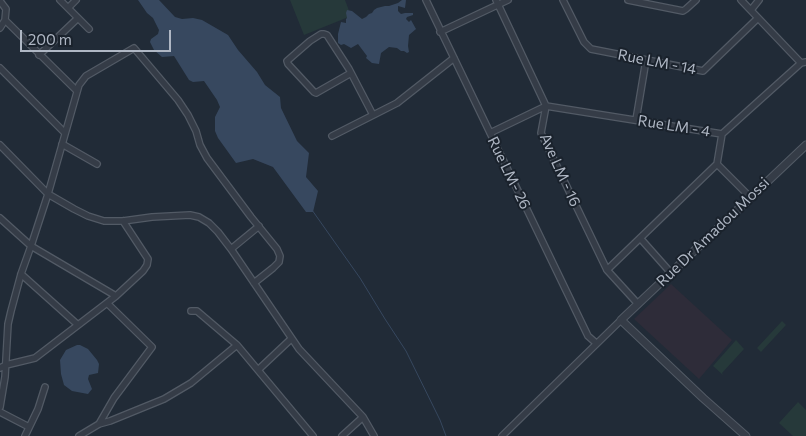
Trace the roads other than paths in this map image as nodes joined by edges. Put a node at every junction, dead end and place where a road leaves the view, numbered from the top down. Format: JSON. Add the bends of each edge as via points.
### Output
{"nodes":[{"id":1,"x":60,"y":0,"type":"edge"},
{"id":2,"x":76,"y":0,"type":"edge"},
{"id":3,"x":426,"y":0,"type":"edge"},
{"id":4,"x":508,"y":0,"type":"edge"},
{"id":5,"x":563,"y":0,"type":"edge"},
{"id":6,"x":628,"y":0,"type":"edge"},
{"id":7,"x":696,"y":0,"type":"edge"},
{"id":8,"x":741,"y":0,"type":"edge"},
{"id":9,"x":759,"y":0,"type":"edge"},
{"id":10,"x":0,"y":1,"type":"edge"},
{"id":11,"x":497,"y":2,"type":"edge"},
{"id":12,"x":68,"y":8,"type":"junction"},
{"id":13,"x":751,"y":10,"type":"junction"},
{"id":14,"x":78,"y":18,"type":"junction"},
{"id":15,"x":758,"y":18,"type":"junction"},
{"id":16,"x":5,"y":20,"type":"junction"},
{"id":17,"x":0,"y":28,"type":"edge"},
{"id":18,"x":89,"y":29,"type":"dead end"},
{"id":19,"x":440,"y":32,"type":"junction"},
{"id":20,"x":39,"y":55,"type":"junction"},
{"id":21,"x":454,"y":58,"type":"junction"},
{"id":22,"x":646,"y":60,"type":"junction"},
{"id":23,"x":803,"y":63,"type":"edge"},
{"id":24,"x":0,"y":68,"type":"edge"},
{"id":25,"x":351,"y":73,"type":"junction"},
{"id":26,"x":76,"y":91,"type":"junction"},
{"id":27,"x":546,"y":106,"type":"junction"},
{"id":28,"x":373,"y":115,"type":"junction"},
{"id":29,"x":636,"y":120,"type":"junction"},
{"id":30,"x":490,"y":132,"type":"junction"},
{"id":31,"x":65,"y":133,"type":"junction"},
{"id":32,"x":722,"y":134,"type":"junction"},
{"id":33,"x":332,"y":136,"type":"dead end"},
{"id":34,"x":62,"y":144,"type":"junction"},
{"id":35,"x":0,"y":145,"type":"edge"},
{"id":36,"x":806,"y":145,"type":"edge"},
{"id":37,"x":97,"y":164,"type":"dead end"},
{"id":38,"x":717,"y":164,"type":"junction"},
{"id":39,"x":48,"y":194,"type":"junction"},
{"id":40,"x":750,"y":197,"type":"junction"},
{"id":41,"x":0,"y":218,"type":"edge"},
{"id":42,"x":123,"y":221,"type":"junction"},
{"id":43,"x":259,"y":226,"type":"junction"},
{"id":44,"x":640,"y":238,"type":"junction"},
{"id":45,"x":31,"y":246,"type":"junction"},
{"id":46,"x":231,"y":248,"type":"junction"},
{"id":47,"x":606,"y":270,"type":"junction"},
{"id":48,"x":671,"y":273,"type":"junction"},
{"id":49,"x":21,"y":274,"type":"junction"},
{"id":50,"x":254,"y":283,"type":"junction"},
{"id":51,"x":116,"y":296,"type":"junction"},
{"id":52,"x":107,"y":303,"type":"junction"},
{"id":53,"x":638,"y":304,"type":"junction"},
{"id":54,"x":192,"y":311,"type":"dead end"},
{"id":55,"x":621,"y":320,"type":"junction"},
{"id":56,"x":78,"y":325,"type":"junction"},
{"id":57,"x":292,"y":339,"type":"junction"},
{"id":58,"x":596,"y":344,"type":"junction"},
{"id":59,"x":237,"y":345,"type":"junction"},
{"id":60,"x":3,"y":367,"type":"edge"},
{"id":61,"x":258,"y":370,"type":"junction"},
{"id":62,"x":45,"y":387,"type":"dead end"},
{"id":63,"x":0,"y":407,"type":"edge"},
{"id":64,"x":0,"y":412,"type":"edge"},
{"id":65,"x":363,"y":417,"type":"junction"},
{"id":66,"x":99,"y":424,"type":"junction"},
{"id":67,"x":29,"y":427,"type":"junction"},
{"id":68,"x":25,"y":436,"type":"edge"},
{"id":69,"x":79,"y":436,"type":"edge"},
{"id":70,"x":313,"y":436,"type":"edge"},
{"id":71,"x":342,"y":436,"type":"edge"},
{"id":72,"x":374,"y":436,"type":"edge"},
{"id":73,"x":502,"y":436,"type":"edge"},
{"id":74,"x":746,"y":436,"type":"edge"}],
"edges":[{"from":1,"to":12,"type":"street"},
{"from":2,"to":12,"type":"street"},
{"from":3,"to":19,"type":"street","name":"Rue LM- 26"},
{"from":4,"to":11,"type":"street"},
{"from":5,"to":22,"type":"street","name":"Rue LM - 14","via":[[589,48]]},
{"from":6,"to":7,"type":"street","via":[[683,11]]},
{"from":8,"to":13,"type":"street"},
{"from":9,"to":13,"type":"street"},
{"from":10,"to":16,"type":"street","via":[[6,9]]},
{"from":11,"to":19,"type":"street"},
{"from":11,"to":27,"type":"street"},
{"from":12,"to":14,"type":"street"},
{"from":13,"to":15,"type":"street"},
{"from":14,"to":18,"type":"street"},
{"from":14,"to":20,"type":"street"},
{"from":15,"to":22,"type":"street","name":"Rue LM - 14","via":[[703,71]]},
{"from":15,"to":23,"type":"street"},
{"from":16,"to":17,"type":"street"},
{"from":16,"to":20,"type":"street"},
{"from":19,"to":21,"type":"street","name":"Rue LM- 26"},
{"from":20,"to":26,"type":"street"},
{"from":21,"to":28,"type":"street","via":[[403,99]]},
{"from":21,"to":30,"type":"street","name":"Rue LM- 26"},
{"from":22,"to":29,"type":"street"},
{"from":23,"to":32,"type":"street","name":"Rue LM - 4"},
{"from":24,"to":31,"type":"street"},
{"from":25,"to":25,"type":"street","via":[[324,34],[310,41],[287,62],[316,93]]},
{"from":25,"to":28,"type":"street"},
{"from":26,"to":31,"type":"street"},
{"from":26,"to":43,"type":"street","via":[[86,76],[134,48],[178,100],[207,158]]},
{"from":27,"to":29,"type":"street","name":"Rue LM - 4"},
{"from":27,"to":30,"type":"street"},
{"from":27,"to":47,"type":"street","name":"Ave LM - 16","via":[[541,133]]},
{"from":28,"to":33,"type":"street"},
{"from":29,"to":32,"type":"street","name":"Rue LM - 4"},
{"from":30,"to":58,"type":"street","name":"Rue LM- 26","via":[[588,336]]},
{"from":31,"to":34,"type":"street"},
{"from":32,"to":38,"type":"street"},
{"from":34,"to":37,"type":"street"},
{"from":34,"to":39,"type":"street"},
{"from":35,"to":39,"type":"street"},
{"from":36,"to":40,"type":"street","name":"Rue Dr Amadou Mossi"},
{"from":38,"to":40,"type":"street"},
{"from":38,"to":44,"type":"street"},
{"from":39,"to":42,"type":"street","via":[[88,216],[104,221]]},
{"from":39,"to":45,"type":"street"},
{"from":40,"to":48,"type":"street","name":"Rue Dr Amadou Mossi"},
{"from":41,"to":45,"type":"street"},
{"from":42,"to":46,"type":"street","via":[[199,217],[209,223]]},
{"from":42,"to":51,"type":"street","via":[[148,259],[146,268]]},
{"from":43,"to":46,"type":"street"},
{"from":43,"to":50,"type":"street","via":[[277,249],[280,259]]},
{"from":44,"to":47,"type":"street"},
{"from":44,"to":48,"type":"street"},
{"from":45,"to":49,"type":"street"},
{"from":45,"to":51,"type":"street"},
{"from":46,"to":50,"type":"street"},
{"from":47,"to":53,"type":"street","name":"Ave LM - 16"},
{"from":48,"to":53,"type":"street","name":"Rue Dr Amadou Mossi"},
{"from":49,"to":56,"type":"street"},
{"from":49,"to":60,"type":"street","via":[[8,324]]},
{"from":50,"to":57,"type":"street"},
{"from":51,"to":52,"type":"street"},
{"from":52,"to":56,"type":"street"},
{"from":52,"to":66,"type":"street","via":[[152,347]]},
{"from":53,"to":55,"type":"street","name":"Rue Dr Amadou Mossi"},
{"from":54,"to":59,"type":"street","via":[[197,311]]},
{"from":55,"to":58,"type":"street"},
{"from":55,"to":74,"type":"street"},
{"from":56,"to":60,"type":"street","via":[[35,358]]},
{"from":57,"to":61,"type":"street"},
{"from":57,"to":65,"type":"street"},
{"from":58,"to":73,"type":"street"},
{"from":59,"to":61,"type":"street"},
{"from":59,"to":66,"type":"street","via":[[192,383],[164,399]]},
{"from":60,"to":63,"type":"street","via":[[5,377]]},
{"from":61,"to":70,"type":"street"},
{"from":62,"to":67,"type":"street"},
{"from":64,"to":67,"type":"street"},
{"from":65,"to":71,"type":"street"},
{"from":65,"to":72,"type":"street"},
{"from":66,"to":69,"type":"street"},
{"from":67,"to":68,"type":"street"}]}
